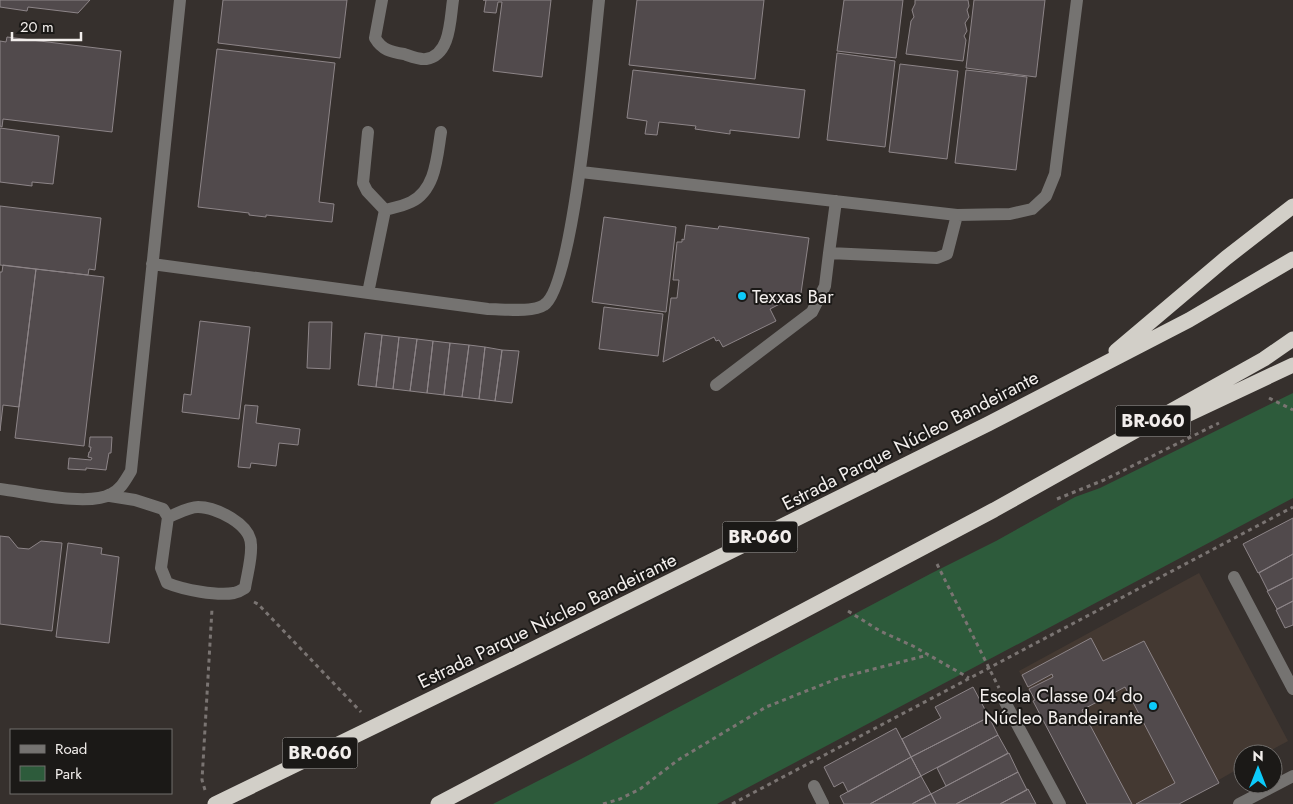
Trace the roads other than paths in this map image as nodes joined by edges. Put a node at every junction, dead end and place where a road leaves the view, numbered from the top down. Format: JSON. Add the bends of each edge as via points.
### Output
{"nodes":[{"id":1,"x":180,"y":0,"type":"edge"},
{"id":2,"x":382,"y":0,"type":"edge"},
{"id":3,"x":453,"y":0,"type":"edge"},
{"id":4,"x":599,"y":0,"type":"edge"},
{"id":5,"x":1077,"y":0,"type":"edge"},
{"id":6,"x":368,"y":132,"type":"dead end"},
{"id":7,"x":441,"y":132,"type":"dead end"},
{"id":8,"x":581,"y":172,"type":"junction"},
{"id":9,"x":836,"y":201,"type":"junction"},
{"id":10,"x":1293,"y":206,"type":"edge"},
{"id":11,"x":385,"y":210,"type":"junction"},
{"id":12,"x":957,"y":215,"type":"junction"},
{"id":13,"x":829,"y":253,"type":"junction"},
{"id":14,"x":1293,"y":259,"type":"edge"},
{"id":15,"x":152,"y":264,"type":"junction"},
{"id":16,"x":368,"y":293,"type":"junction"},
{"id":17,"x":1293,"y":339,"type":"edge"},
{"id":18,"x":1293,"y":365,"type":"edge"},
{"id":19,"x":1095,"y":369,"type":"junction"},
{"id":20,"x":716,"y":385,"type":"dead end"},
{"id":21,"x":1058,"y":474,"type":"junction"},
{"id":22,"x":0,"y":489,"type":"edge"},
{"id":23,"x":110,"y":496,"type":"junction"},
{"id":24,"x":168,"y":518,"type":"junction"},
{"id":25,"x":1234,"y":577,"type":"dead end"},
{"id":26,"x":1293,"y":689,"type":"edge"},
{"id":27,"x":1006,"y":702,"type":"road end"},
{"id":28,"x":1293,"y":776,"type":"edge"},
{"id":29,"x":814,"y":786,"type":"dead end"},
{"id":30,"x":215,"y":804,"type":"edge"},
{"id":31,"x":438,"y":804,"type":"edge"},
{"id":32,"x":823,"y":804,"type":"edge"},
{"id":33,"x":1060,"y":804,"type":"edge"},
{"id":34,"x":1238,"y":804,"type":"edge"}],
"edges":[{"from":1,"to":15,"type":"street"},
{"from":2,"to":3,"type":"street","via":[[374,38],[389,51],[426,59],[440,52],[448,37]]},
{"from":4,"to":8,"type":"street"},
{"from":5,"to":12,"type":"street","via":[[1055,174],[1046,196],[1032,209],[1010,214]]},
{"from":6,"to":11,"type":"street","via":[[363,183]]},
{"from":7,"to":11,"type":"street","via":[[435,170],[425,192],[412,202]]},
{"from":8,"to":9,"type":"street"},
{"from":8,"to":16,"type":"street","via":[[563,268],[554,293],[544,305],[526,310],[488,309]]},
{"from":9,"to":12,"type":"street"},
{"from":9,"to":13,"type":"street"},
{"from":10,"to":19,"type":"highway"},
{"from":11,"to":16,"type":"street"},
{"from":12,"to":13,"type":"street","via":[[947,254],[937,258]]},
{"from":13,"to":20,"type":"street","via":[[825,286],[812,312]]},
{"from":14,"to":19,"type":"highway","name":"Estrada Parque Núcleo Bandeirante","number":"BR-060","via":[[1189,320]]},
{"from":15,"to":16,"type":"street"},
{"from":15,"to":23,"type":"street","via":[[131,471],[122,487]]},
{"from":17,"to":21,"type":"highway","number":"BR-060","via":[[1264,359]]},
{"from":18,"to":21,"type":"highway"},
{"from":19,"to":30,"type":"highway","name":"Estrada Parque Núcleo Bandeirante","number":"BR-060"},
{"from":21,"to":31,"type":"highway","number":"BR-060"},
{"from":22,"to":23,"type":"street","via":[[75,500]]},
{"from":23,"to":24,"type":"street","via":[[146,502],[163,509]]},
{"from":24,"to":24,"type":"street","via":[[161,568],[167,584],[209,592],[235,593],[245,588],[252,544],[239,524],[222,513],[197,507]]},
{"from":25,"to":26,"type":"street"},
{"from":27,"to":33,"type":"street"},
{"from":28,"to":34,"type":"street"},
{"from":29,"to":32,"type":"street"}]}
